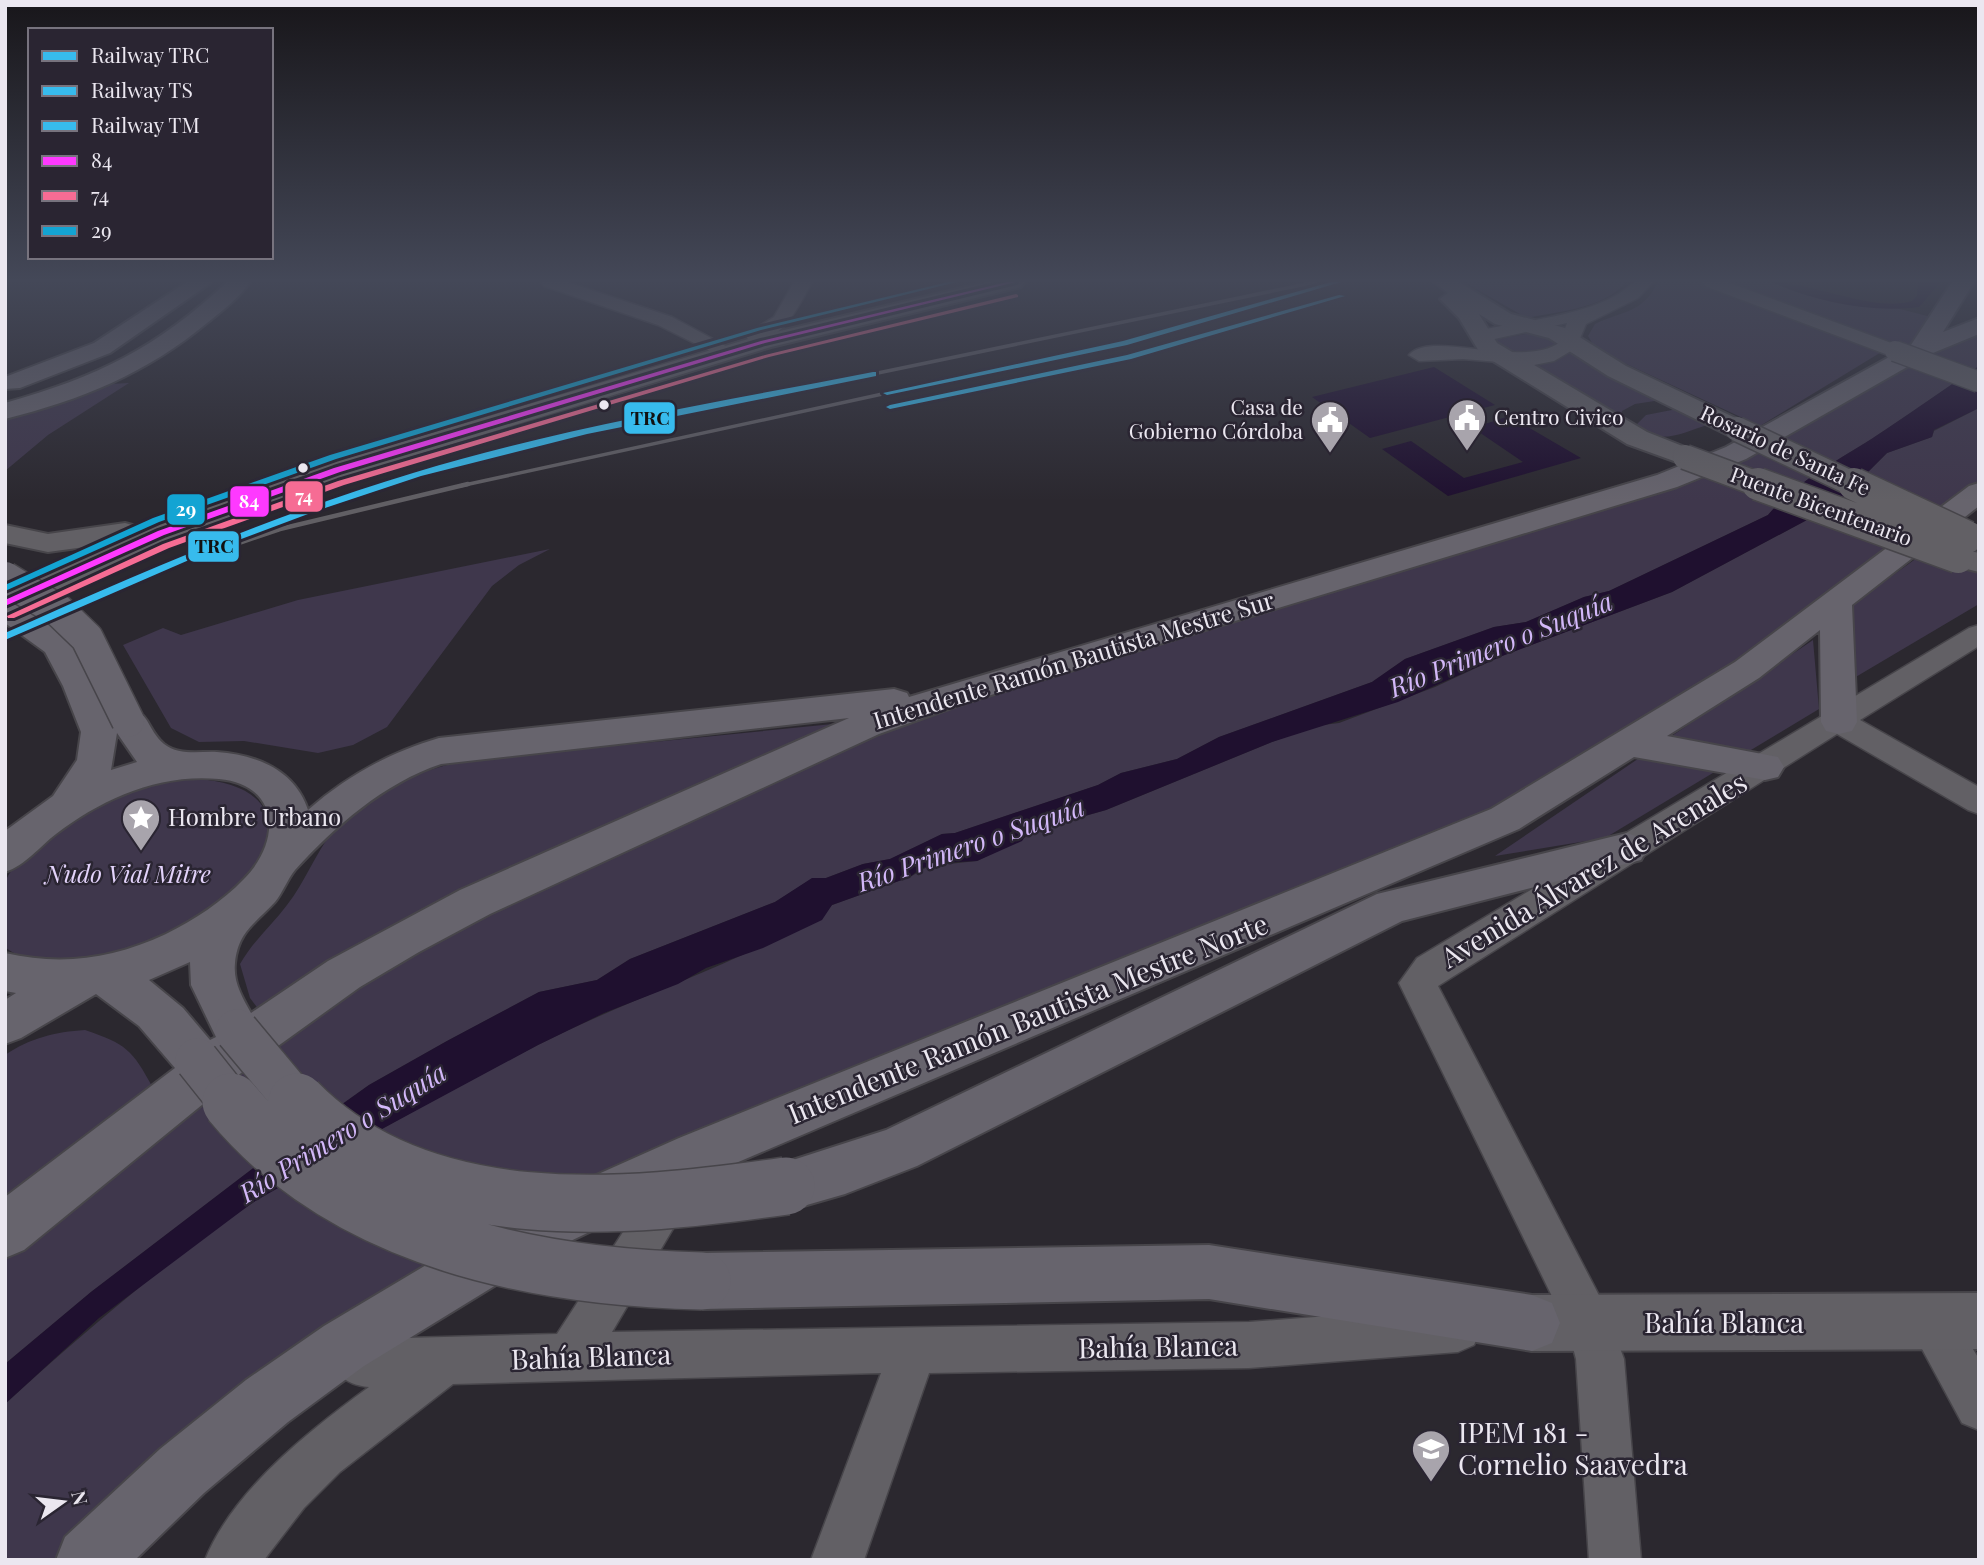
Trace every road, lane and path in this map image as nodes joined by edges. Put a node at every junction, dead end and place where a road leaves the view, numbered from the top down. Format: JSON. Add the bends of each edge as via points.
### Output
{"nodes":[{"id":1,"x":84,"y":355,"type":"edge"},
{"id":2,"x":123,"y":355,"type":"edge"},
{"id":3,"x":147,"y":355,"type":"edge"},
{"id":4,"x":699,"y":355,"type":"edge"},
{"id":5,"x":701,"y":355,"type":"edge"},
{"id":6,"x":1477,"y":355,"type":"edge"},
{"id":7,"x":1501,"y":355,"type":"edge"},
{"id":8,"x":1552,"y":355,"type":"edge"},
{"id":9,"x":1593,"y":355,"type":"edge"},
{"id":10,"x":1900,"y":355,"type":"edge"},
{"id":11,"x":1919,"y":355,"type":"edge"},
{"id":12,"x":1507,"y":358,"type":"junction"},
{"id":13,"x":1979,"y":382,"type":"edge"},
{"id":14,"x":5,"y":385,"type":"edge"},
{"id":15,"x":5,"y":402,"type":"edge"},
{"id":16,"x":1691,"y":406,"type":"junction"},
{"id":17,"x":5,"y":411,"type":"edge"},
{"id":18,"x":1733,"y":426,"type":"junction"},
{"id":19,"x":1626,"y":431,"type":"junction"},
{"id":20,"x":1672,"y":452,"type":"junction"},
{"id":21,"x":1979,"y":492,"type":"edge"},
{"id":22,"x":5,"y":534,"type":"edge"},
{"id":23,"x":1972,"y":554,"type":"edge"},
{"id":24,"x":47,"y":564,"type":"junction"},
{"id":25,"x":5,"y":578,"type":"edge"},
{"id":26,"x":5,"y":590,"type":"edge"},
{"id":27,"x":1836,"y":599,"type":"junction"},
{"id":28,"x":5,"y":603,"type":"edge"},
{"id":29,"x":5,"y":608,"type":"edge"},
{"id":30,"x":1979,"y":634,"type":"edge"},
{"id":31,"x":955,"y":694,"type":"junction"},
{"id":32,"x":1839,"y":722,"type":"junction"},
{"id":33,"x":114,"y":727,"type":"junction"},
{"id":34,"x":1630,"y":743,"type":"junction"},
{"id":35,"x":179,"y":766,"type":"junction"},
{"id":36,"x":1765,"y":767,"type":"junction"},
{"id":37,"x":1979,"y":802,"type":"edge"},
{"id":38,"x":68,"y":806,"type":"junction"},
{"id":39,"x":1506,"y":819,"type":"junction"},
{"id":40,"x":1628,"y":849,"type":"junction"},
{"id":41,"x":5,"y":856,"type":"edge"},
{"id":42,"x":278,"y":862,"type":"junction"},
{"id":43,"x":1392,"y":906,"type":"junction"},
{"id":44,"x":233,"y":913,"type":"junction"},
{"id":45,"x":91,"y":978,"type":"junction"},
{"id":46,"x":14,"y":980,"type":"edge"},
{"id":47,"x":5,"y":1024,"type":"edge"},
{"id":48,"x":216,"y":1046,"type":"junction"},
{"id":49,"x":697,"y":1155,"type":"junction"},
{"id":50,"x":5,"y":1231,"type":"edge"},
{"id":51,"x":1955,"y":1322,"type":"edge"},
{"id":52,"x":1532,"y":1323,"type":"junction"},
{"id":53,"x":1589,"y":1323,"type":"junction"},
{"id":54,"x":344,"y":1346,"type":"junction"},
{"id":55,"x":914,"y":1349,"type":"junction"},
{"id":56,"x":569,"y":1358,"type":"junction"},
{"id":57,"x":443,"y":1362,"type":"junction"},
{"id":58,"x":1979,"y":1406,"type":"edge"},
{"id":59,"x":88,"y":1560,"type":"edge"},
{"id":60,"x":231,"y":1560,"type":"edge"},
{"id":61,"x":837,"y":1560,"type":"edge"},
{"id":62,"x":1615,"y":1560,"type":"edge"}],
"edges":[{"from":1,"to":14,"type":"main road"},
{"from":2,"to":15,"type":"main road","via":[[73,379]]},
{"from":3,"to":17,"type":"main road","via":[[91,385]]},
{"from":4,"to":24,"type":"main road","via":[[278,477]]},
{"from":5,"to":24,"type":"main road","via":[[285,487],[161,533]]},
{"from":6,"to":12,"type":"street"},
{"from":7,"to":12,"type":"main road"},
{"from":8,"to":12,"type":"street"},
{"from":9,"to":16,"type":"main road","name":"Rosario de Santa Fe"},
{"from":10,"to":31,"type":"main road","name":"Intendente Ramón Bautista Mestre Sur","via":[[1736,453],[1667,481]]},
{"from":11,"to":13,"type":"street","bridge":true},
{"from":12,"to":19,"type":"main road"},
{"from":16,"to":18,"type":"main road","name":"Rosario de Santa Fe"},
{"from":16,"to":19,"type":"main road","via":[[1641,412],[1630,420]]},
{"from":18,"to":20,"type":"main road"},
{"from":18,"to":23,"type":"main road","name":"Rosario de Santa Fe","bridge":true},
{"from":19,"to":20,"type":"main road"},
{"from":20,"to":23,"type":"main road","name":"Puente Bicentenario","bridge":true},
{"from":21,"to":27,"type":"main road","name":"Intendente Ramón Bautista Mestre Norte"},
{"from":22,"to":24,"type":"main road"},
{"from":24,"to":26,"type":"main road"},
{"from":24,"to":28,"type":"main road"},
{"from":25,"to":33,"type":"main road","bridge":true,"via":[[59,611],[87,638]]},
{"from":27,"to":32,"type":"main road"},
{"from":27,"to":34,"type":"main road","name":"Intendente Ramón Bautista Mestre Norte","via":[[1747,670]]},
{"from":29,"to":33,"type":"main road","via":[[60,647],[80,686]]},
{"from":30,"to":32,"type":"street","name":"Avenida Álvarez de Arenales"},
{"from":31,"to":42,"type":"main road","via":[[414,757],[344,800]]},
{"from":31,"to":50,"type":"main road","name":"Intendente Ramón Bautista Mestre Sur","via":[[866,725],[486,897],[404,939],[344,974],[229,1054]]},
{"from":32,"to":36,"type":"street","name":"Avenida Álvarez de Arenales"},
{"from":32,"to":37,"type":"street"},
{"from":33,"to":35,"type":"main road"},
{"from":33,"to":38,"type":"main road"},
{"from":34,"to":36,"type":"main road"},
{"from":34,"to":39,"type":"main road","name":"Intendente Ramón Bautista Mestre Norte"},
{"from":35,"to":38,"type":"main road","via":[[123,780]]},
{"from":35,"to":42,"type":"main road","via":[[220,765],[269,780],[283,796],[290,820]]},
{"from":36,"to":40,"type":"street","name":"Avenida Álvarez de Arenales"},
{"from":38,"to":41,"type":"main road","via":[[28,833]]},
{"from":39,"to":43,"type":"main road"},
{"from":39,"to":49,"type":"main road","name":"Intendente Ramón Bautista Mestre Norte"},
{"from":40,"to":43,"type":"main road"},
{"from":40,"to":53,"type":"street","name":"Avenida Álvarez de Arenales","via":[[1430,969],[1418,983]]},
{"from":42,"to":44,"type":"main road"},
{"from":43,"to":48,"type":"main road","bridge":true,"via":[[899,1149],[786,1186],[698,1199],[630,1204],[498,1198],[411,1173],[326,1128],[284,1089]]},
{"from":44,"to":45,"type":"main road","via":[[173,952]]},
{"from":44,"to":48,"type":"main road","via":[[221,936],[210,978]]},
{"from":45,"to":46,"type":"main road"},
{"from":45,"to":47,"type":"main road"},
{"from":45,"to":48,"type":"main road","via":[[134,991]]},
{"from":48,"to":52,"type":"main road","bridge":true,"via":[[242,1115],[281,1154],[353,1203],[395,1222],[464,1248],[536,1266],[608,1278],[702,1281],[1209,1272]]},
{"from":49,"to":54,"type":"main road","name":"Intendente Ramón Bautista Mestre Norte","via":[[539,1228]]},
{"from":49,"to":56,"type":"street"},
{"from":51,"to":53,"type":"main road","name":"Bahía Blanca"},
{"from":51,"to":58,"type":"street"},
{"from":52,"to":53,"type":"main road","name":"Bahía Blanca"},
{"from":52,"to":55,"type":"street","name":"Bahía Blanca","via":[[1248,1345]]},
{"from":53,"to":62,"type":"street","name":"Avenida Álvarez de Arenales","via":[[1600,1360]]},
{"from":54,"to":57,"type":"street","name":"Bahía Blanca","via":[[354,1359],[365,1363]]},
{"from":54,"to":59,"type":"main road","name":"Intendente Ramón Bautista Mestre Norte","via":[[182,1471]]},
{"from":55,"to":56,"type":"street","name":"Bahía Blanca"},
{"from":55,"to":61,"type":"street"},
{"from":56,"to":57,"type":"street","name":"Bahía Blanca"},
{"from":57,"to":60,"type":"street","via":[[306,1469]]}]}
